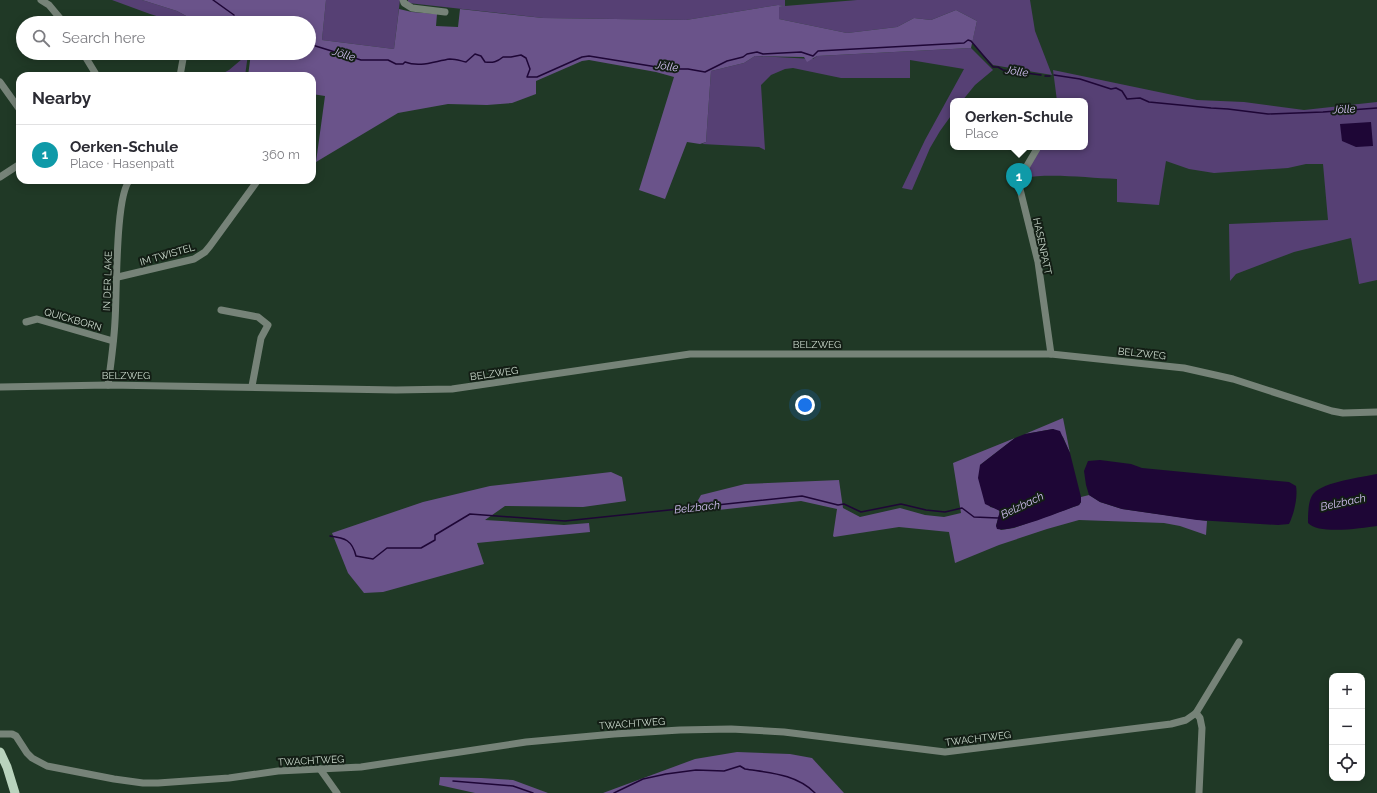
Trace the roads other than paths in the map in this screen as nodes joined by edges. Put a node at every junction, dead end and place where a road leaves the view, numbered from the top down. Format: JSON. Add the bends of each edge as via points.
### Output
{"nodes":[{"id":1,"x":41,"y":0,"type":"edge"},
{"id":2,"x":403,"y":0,"type":"edge"},
{"id":3,"x":445,"y":12,"type":"dead end"},
{"id":4,"x":58,"y":16,"type":"edge"},
{"id":5,"x":87,"y":60,"type":"edge"},
{"id":6,"x":183,"y":60,"type":"edge"},
{"id":7,"x":94,"y":72,"type":"edge"},
{"id":8,"x":181,"y":72,"type":"edge"},
{"id":9,"x":0,"y":82,"type":"edge"},
{"id":10,"x":16,"y":104,"type":"edge"},
{"id":11,"x":1036,"y":150,"type":"edge"},
{"id":12,"x":16,"y":167,"type":"edge"},
{"id":13,"x":0,"y":177,"type":"edge"},
{"id":14,"x":127,"y":184,"type":"edge"},
{"id":15,"x":255,"y":184,"type":"edge"},
{"id":16,"x":118,"y":278,"type":"junction"},
{"id":17,"x":221,"y":310,"type":"dead end"},
{"id":18,"x":26,"y":322,"type":"dead end"},
{"id":19,"x":113,"y":341,"type":"junction"},
{"id":20,"x":1051,"y":354,"type":"junction"},
{"id":21,"x":108,"y":385,"type":"junction"},
{"id":22,"x":252,"y":386,"type":"junction"},
{"id":23,"x":0,"y":387,"type":"edge"},
{"id":24,"x":1377,"y":412,"type":"edge"},
{"id":25,"x":1239,"y":642,"type":"dead end"},
{"id":26,"x":1196,"y":713,"type":"junction"},
{"id":27,"x":0,"y":734,"type":"edge"},
{"id":28,"x":0,"y":752,"type":"edge"},
{"id":29,"x":320,"y":769,"type":"junction"},
{"id":30,"x":15,"y":793,"type":"edge"},
{"id":31,"x":337,"y":793,"type":"edge"},
{"id":32,"x":1199,"y":793,"type":"edge"}],
"edges":[{"from":1,"to":4,"type":"street"},
{"from":2,"to":3,"type":"street","via":[[412,8]]},
{"from":5,"to":7,"type":"street"},
{"from":6,"to":8,"type":"street"},
{"from":9,"to":10,"type":"street"},
{"from":11,"to":20,"type":"street","name":"HASENPATT","via":[[1018,180],[1038,262]]},
{"from":12,"to":13,"type":"street"},
{"from":14,"to":16,"type":"street","name":"IN DER LAKE","via":[[120,216]]},
{"from":15,"to":16,"type":"street","name":"IM TWISTEL","via":[[200,256]]},
{"from":16,"to":19,"type":"street","name":"IN DER LAKE"},
{"from":17,"to":22,"type":"street","via":[[258,317],[268,325],[261,338]]},
{"from":18,"to":19,"type":"street","name":"QUICKBORN","via":[[37,319]]},
{"from":19,"to":21,"type":"street","name":"IN DER LAKE"},
{"from":20,"to":22,"type":"street","name":"BELZWEG","via":[[707,354],[676,356],[452,389]]},
{"from":20,"to":24,"type":"street","name":"BELZWEG","via":[[1184,368],[1233,379],[1332,411]]},
{"from":21,"to":22,"type":"street","name":"BELZWEG"},
{"from":21,"to":23,"type":"street","name":"BELZWEG"},
{"from":25,"to":26,"type":"street"},
{"from":26,"to":29,"type":"street","name":"TWACHTWEG","via":[[1186,720],[1171,724],[945,752],[784,732],[687,730],[526,742],[360,767]]},
{"from":26,"to":32,"type":"street","via":[[1202,728]]},
{"from":27,"to":29,"type":"street","name":"TWACHTWEG","via":[[16,736],[32,758],[47,766],[143,783]]},
{"from":28,"to":30,"type":"main road"},
{"from":29,"to":31,"type":"street"}]}
